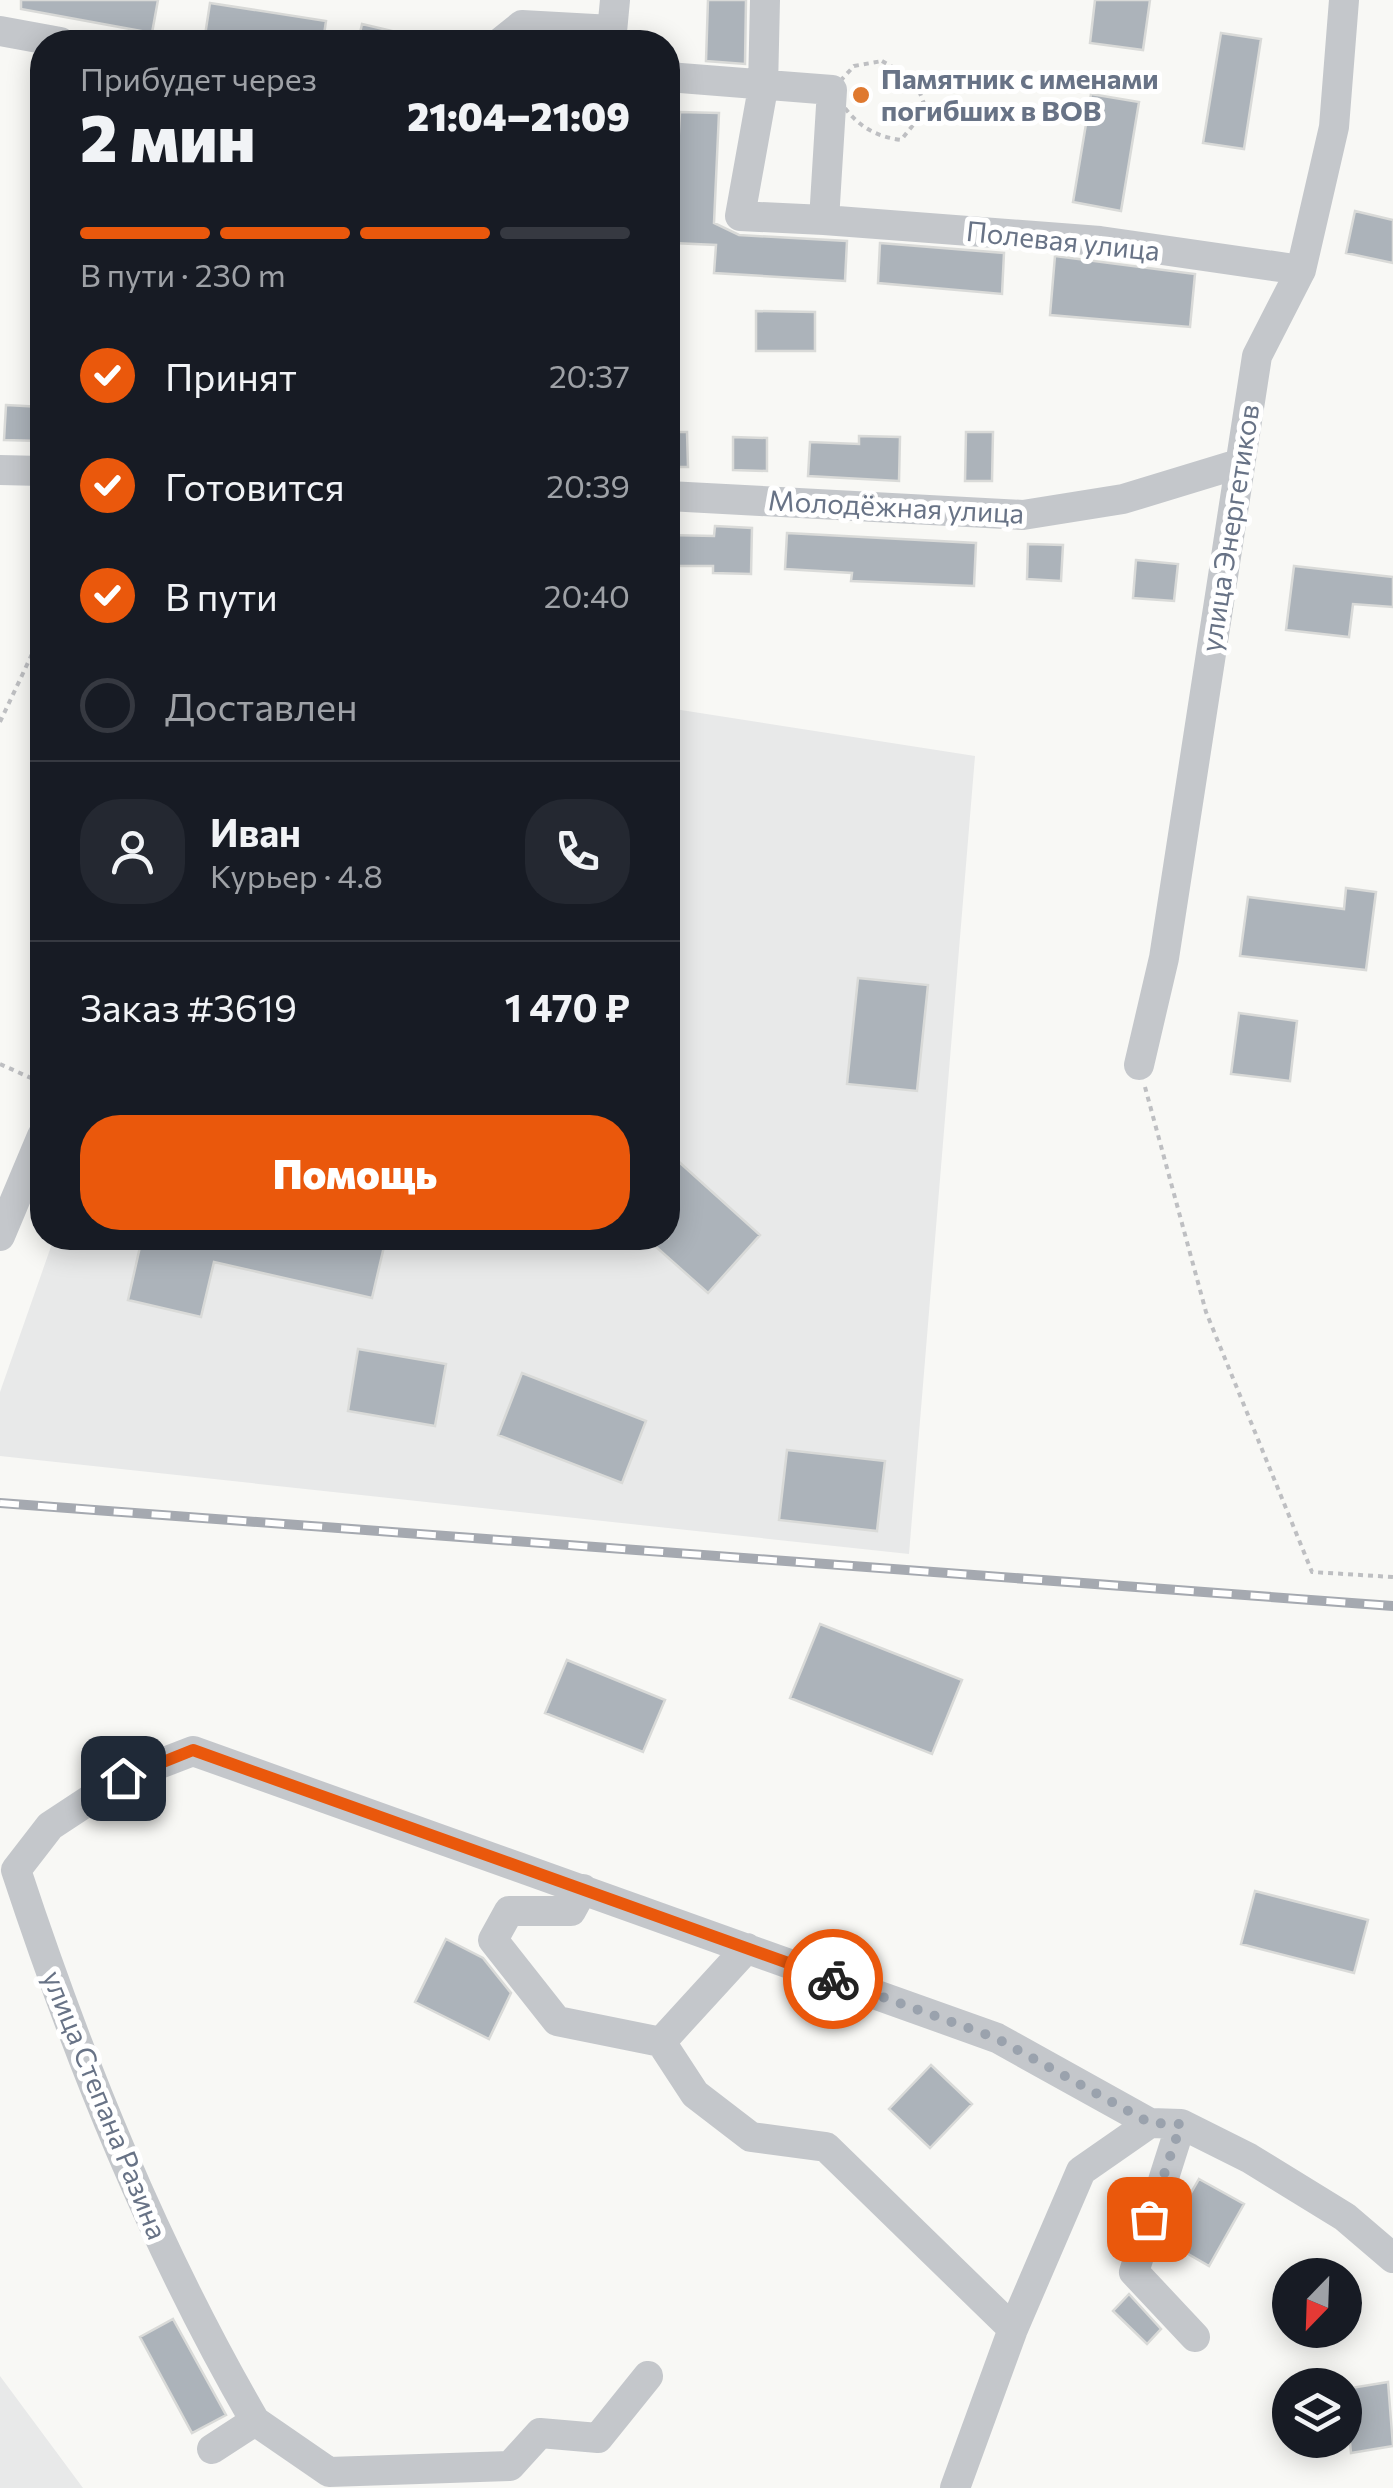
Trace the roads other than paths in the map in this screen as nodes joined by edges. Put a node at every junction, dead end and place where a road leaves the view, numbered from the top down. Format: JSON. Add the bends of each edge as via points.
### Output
{"nodes":[{"id":1,"x":765,"y":0,"type":"edge"},
{"id":2,"x":1344,"y":0,"type":"edge"},
{"id":3,"x":613,"y":24,"type":"edge"},
{"id":4,"x":515,"y":30,"type":"edge"},
{"id":5,"x":0,"y":31,"type":"edge"},
{"id":6,"x":30,"y":36,"type":"edge"},
{"id":7,"x":680,"y":79,"type":"edge"},
{"id":8,"x":762,"y":88,"type":"junction"},
{"id":9,"x":824,"y":220,"type":"junction"},
{"id":10,"x":1301,"y":270,"type":"junction"},
{"id":11,"x":1238,"y":464,"type":"junction"},
{"id":12,"x":0,"y":470,"type":"edge"},
{"id":13,"x":30,"y":471,"type":"edge"},
{"id":14,"x":680,"y":497,"type":"edge"},
{"id":15,"x":1139,"y":1065,"type":"road end"},
{"id":16,"x":30,"y":1165,"type":"edge"},
{"id":17,"x":0,"y":1236,"type":"edge"},
{"id":18,"x":584,"y":1889,"type":"junction"},
{"id":19,"x":747,"y":1948,"type":"junction"},
{"id":20,"x":661,"y":2042,"type":"junction"},
{"id":21,"x":1150,"y":2123,"type":"junction"},
{"id":22,"x":1181,"y":2124,"type":"junction"},
{"id":23,"x":1393,"y":2258,"type":"edge"},
{"id":24,"x":1013,"y":2329,"type":"junction"},
{"id":25,"x":1194,"y":2337,"type":"dead end"},
{"id":26,"x":648,"y":2376,"type":"dead end"},
{"id":27,"x":254,"y":2421,"type":"junction"},
{"id":28,"x":212,"y":2449,"type":"dead end"},
{"id":29,"x":955,"y":2488,"type":"edge"}],
"edges":[{"from":1,"to":8,"type":"street"},
{"from":2,"to":10,"type":"street","name":"улица Энергетиков","via":[[1334,127]]},
{"from":3,"to":4,"type":"street","via":[[522,24]]},
{"from":5,"to":6,"type":"street"},
{"from":7,"to":8,"type":"street"},
{"from":8,"to":9,"type":"street","via":[[832,90]]},
{"from":8,"to":9,"type":"street","name":"Полевая улица","via":[[740,216]]},
{"from":9,"to":10,"type":"street","name":"Полевая улица","via":[[1100,241]]},
{"from":10,"to":11,"type":"street","name":"улица Энергетиков","via":[[1258,356]]},
{"from":11,"to":14,"type":"street","name":"Молодёжная улица","via":[[1123,499],[1023,515]]},
{"from":11,"to":15,"type":"street","name":"улица Энергетиков","via":[[1164,958]]},
{"from":12,"to":13,"type":"street"},
{"from":16,"to":17,"type":"street"},
{"from":18,"to":19,"type":"street","name":"улица Степана Разина"},
{"from":18,"to":20,"type":"street","via":[[571,1911],[509,1910],[493,1940],[557,2022]]},
{"from":18,"to":27,"type":"street","name":"улица Степана Разина","via":[[193,1750],[123,1778],[50,1826],[16,1870],[79,2055],[188,2301]]},
{"from":19,"to":20,"type":"street"},
{"from":19,"to":21,"type":"street","name":"улица Степана Разина","via":[[996,2038]]},
{"from":20,"to":24,"type":"street","via":[[694,2094],[751,2137],[826,2147]]},
{"from":21,"to":22,"type":"street","name":"улица Степана Разина"},
{"from":21,"to":24,"type":"street","via":[[1081,2171]]},
{"from":22,"to":23,"type":"street","name":"улица Степана Разина","via":[[1345,2217]]},
{"from":22,"to":25,"type":"street","via":[[1134,2272]]},
{"from":24,"to":29,"type":"street"},
{"from":26,"to":27,"type":"street","via":[[598,2438],[540,2433],[510,2466],[329,2472]]},
{"from":27,"to":28,"type":"street"}]}
